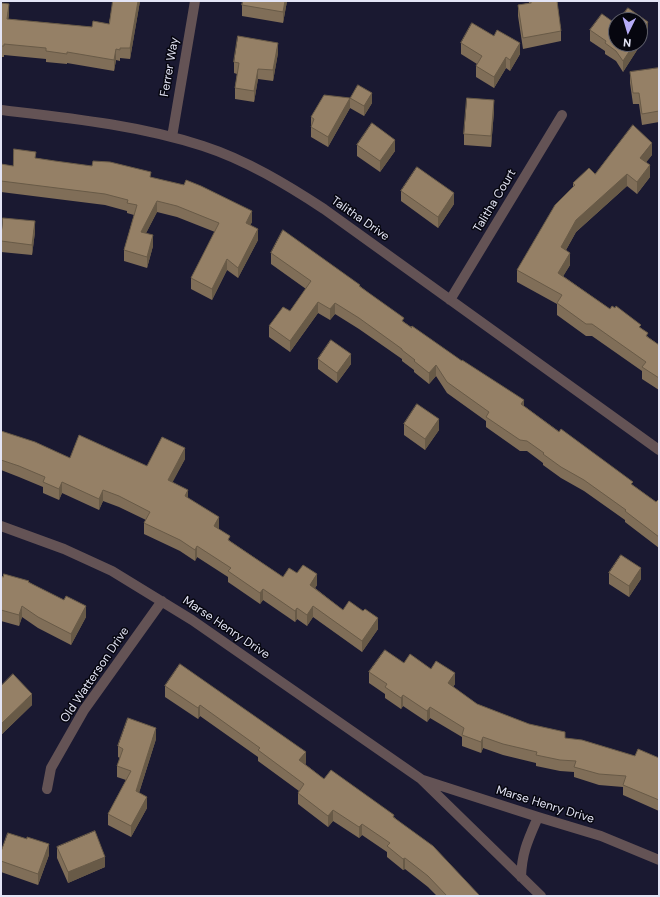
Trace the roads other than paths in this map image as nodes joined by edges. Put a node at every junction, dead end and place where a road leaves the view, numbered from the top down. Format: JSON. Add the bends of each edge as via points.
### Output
{"nodes":[{"id":1,"x":194,"y":1,"type":"edge"},
{"id":2,"x":1,"y":110,"type":"edge"},
{"id":3,"x":562,"y":116,"type":"dead end"},
{"id":4,"x":172,"y":137,"type":"junction"},
{"id":5,"x":450,"y":300,"type":"junction"},
{"id":6,"x":659,"y":450,"type":"edge"},
{"id":7,"x":1,"y":526,"type":"edge"},
{"id":8,"x":162,"y":601,"type":"junction"},
{"id":9,"x":422,"y":779,"type":"junction"},
{"id":10,"x":47,"y":789,"type":"dead end"},
{"id":11,"x":538,"y":818,"type":"junction"},
{"id":12,"x":659,"y":860,"type":"edge"},
{"id":13,"x":521,"y":877,"type":"junction"},
{"id":14,"x":541,"y":896,"type":"edge"}],
"edges":[{"from":1,"to":4,"type":"street","name":"Ferrer Way"},
{"from":2,"to":4,"type":"street","name":"Talitha Drive","via":[[108,124]]},
{"from":3,"to":5,"type":"street","name":"Talitha Court"},
{"from":4,"to":5,"type":"street","name":"Talitha Drive","via":[[204,146],[237,160],[291,188],[343,222]]},
{"from":5,"to":6,"type":"street","name":"Talitha Drive"},
{"from":7,"to":8,"type":"street","name":"Marse Henry Drive","via":[[64,549],[112,571]]},
{"from":8,"to":9,"type":"street","name":"Marse Henry Drive"},
{"from":8,"to":10,"type":"street","name":"Old Watterson Drive","via":[[84,710],[51,768]]},
{"from":9,"to":11,"type":"street","name":"Marse Henry Drive"},
{"from":9,"to":13,"type":"street","name":"Marse Henry Drive"},
{"from":11,"to":12,"type":"street","name":"Marse Henry Drive","via":[[601,836]]},
{"from":11,"to":13,"type":"street","via":[[526,846]]},
{"from":13,"to":14,"type":"street","name":"Marse Henry Drive"}]}
